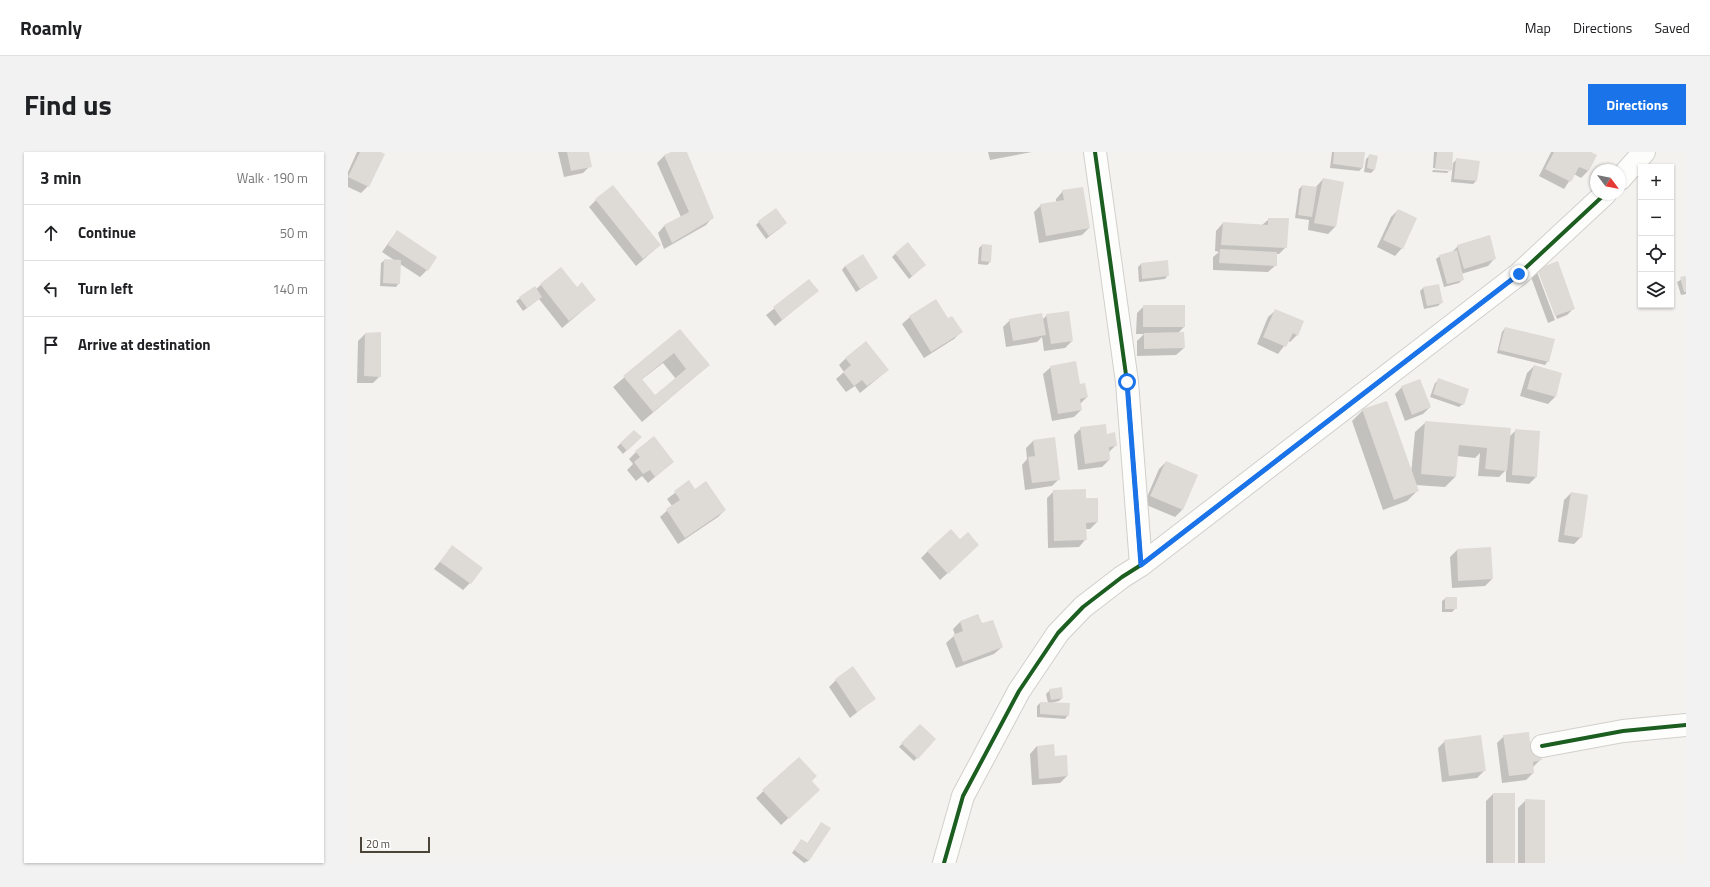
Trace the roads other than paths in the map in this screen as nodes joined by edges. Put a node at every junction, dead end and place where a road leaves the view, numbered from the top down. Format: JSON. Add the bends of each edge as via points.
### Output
{"nodes":[{"id":1,"x":1095,"y":152,"type":"edge"},
{"id":2,"x":1644,"y":152,"type":"edge"},
{"id":3,"x":1626,"y":172,"type":"edge"},
{"id":4,"x":1599,"y":200,"type":"edge"},
{"id":5,"x":1141,"y":565,"type":"junction"},
{"id":6,"x":1686,"y":725,"type":"edge"},
{"id":7,"x":1542,"y":746,"type":"dead end"},
{"id":8,"x":944,"y":863,"type":"edge"}],
"edges":[{"from":1,"to":5,"type":"street","via":[[1127,382]]},
{"from":2,"to":3,"type":"street"},
{"from":4,"to":5,"type":"street","via":[[1519,274]]},
{"from":5,"to":8,"type":"street","via":[[1083,607],[1058,633],[1019,691],[963,796]]},
{"from":6,"to":7,"type":"street","via":[[1623,731]]}]}
